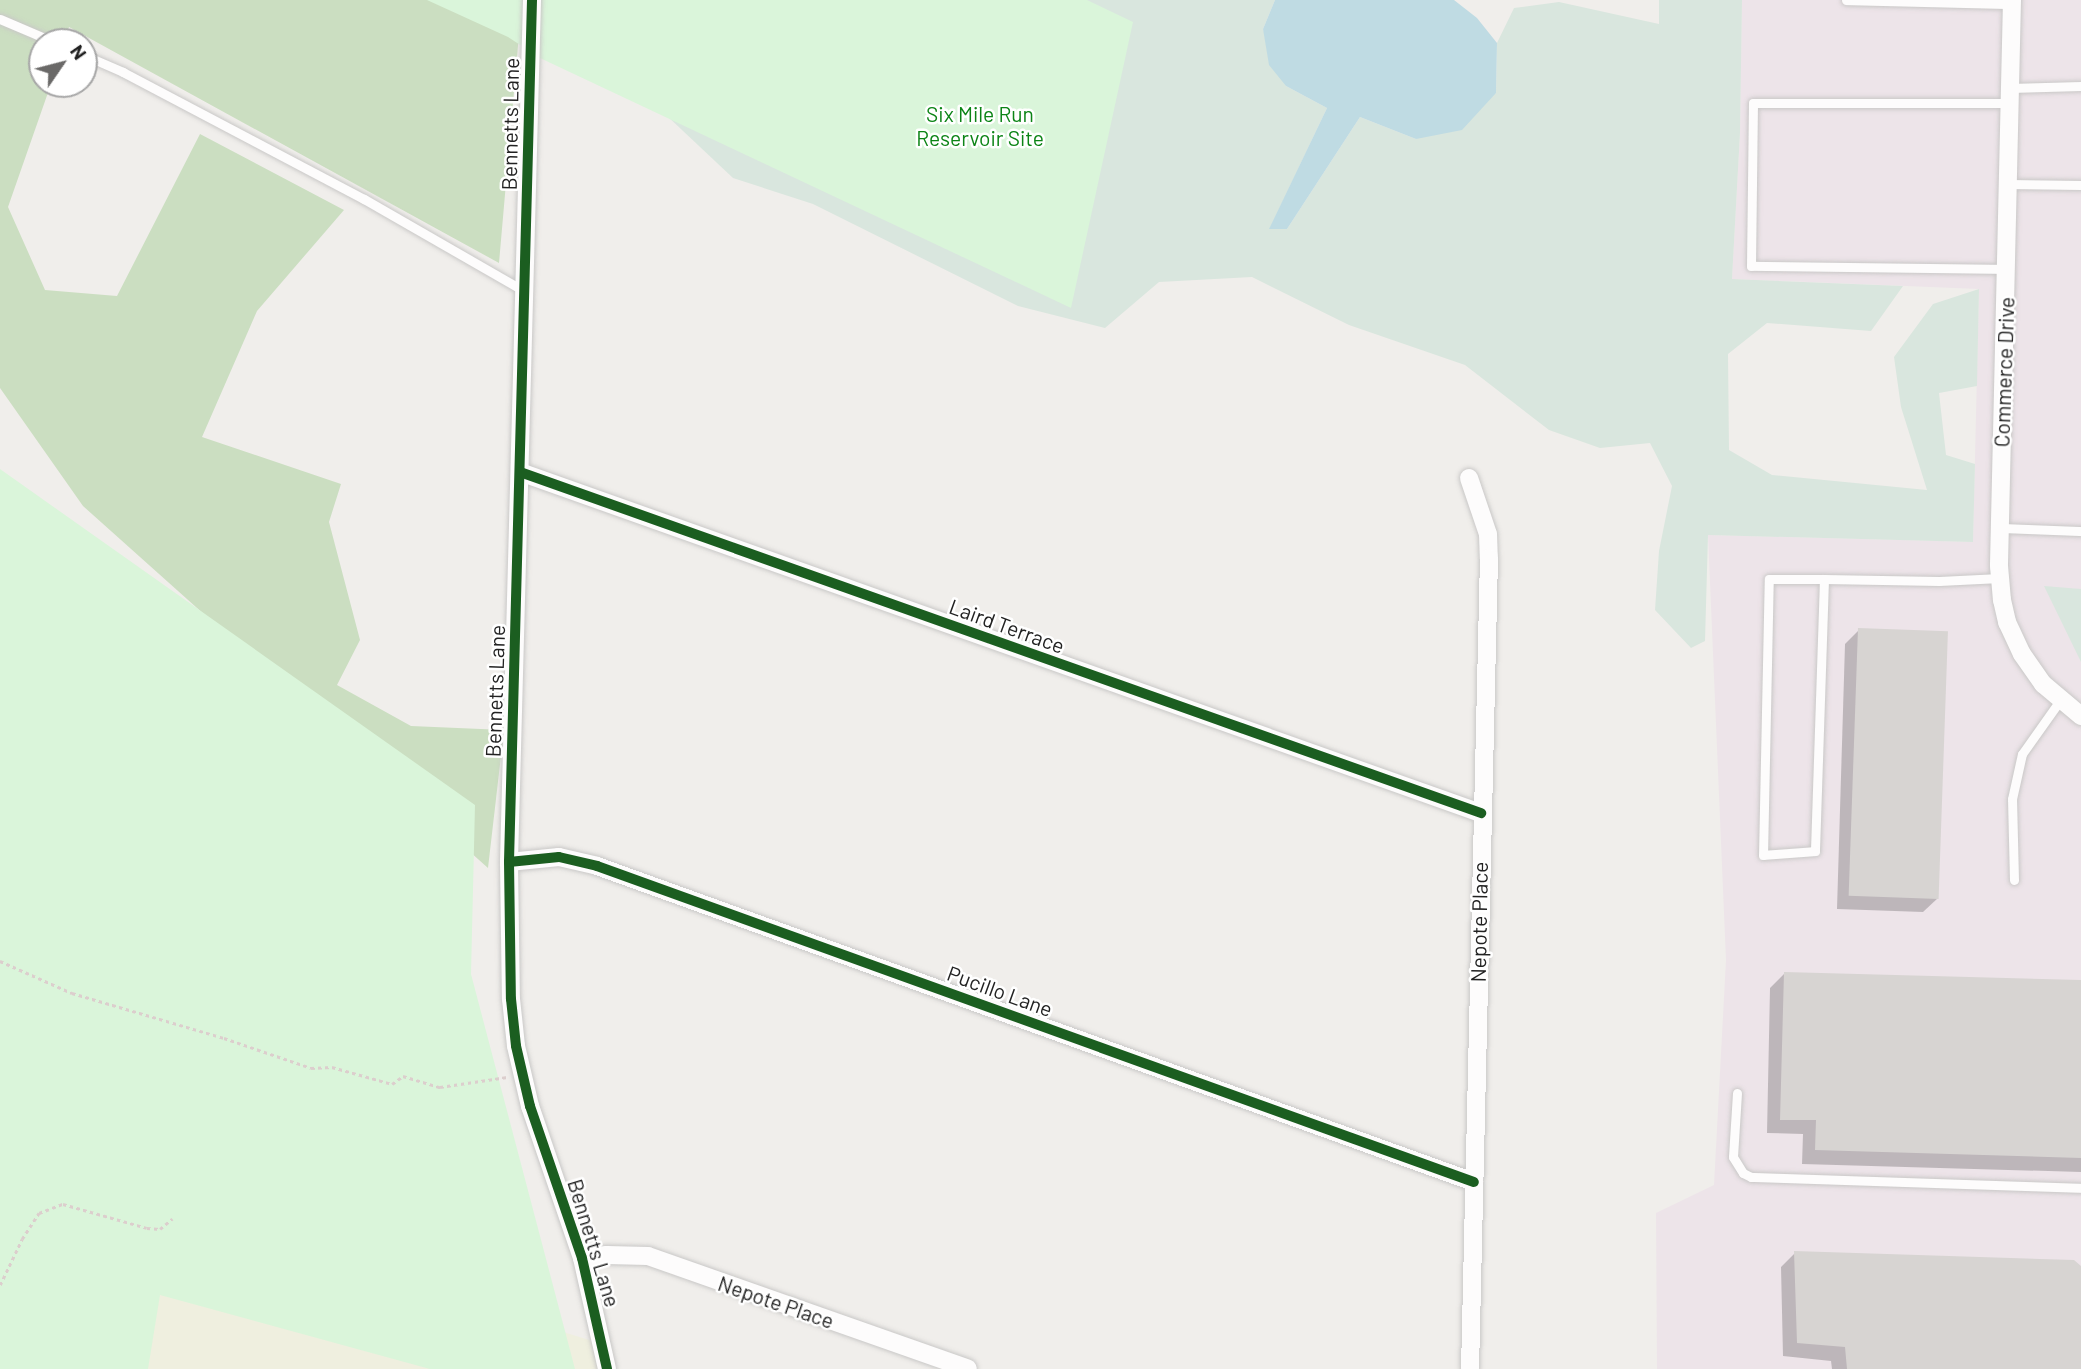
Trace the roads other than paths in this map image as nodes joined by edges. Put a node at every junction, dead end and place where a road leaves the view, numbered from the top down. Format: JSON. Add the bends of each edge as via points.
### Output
{"nodes":[{"id":1,"x":532,"y":0,"type":"edge"},
{"id":2,"x":1846,"y":0,"type":"edge"},
{"id":3,"x":2012,"y":2,"type":"edge"},
{"id":4,"x":0,"y":19,"type":"edge"},
{"id":5,"x":28,"y":31,"type":"edge"},
{"id":6,"x":98,"y":61,"type":"edge"},
{"id":7,"x":2081,"y":86,"type":"edge"},
{"id":8,"x":2010,"y":96,"type":"junction"},
{"id":9,"x":2008,"y":184,"type":"junction"},
{"id":10,"x":2081,"y":185,"type":"edge"},
{"id":11,"x":2007,"y":269,"type":"junction"},
{"id":12,"x":525,"y":291,"type":"junction"},
{"id":13,"x":520,"y":472,"type":"junction"},
{"id":14,"x":1469,"y":478,"type":"dead end"},
{"id":15,"x":2000,"y":527,"type":"junction"},
{"id":16,"x":2081,"y":531,"type":"edge"},
{"id":17,"x":2000,"y":578,"type":"junction"},
{"id":18,"x":1824,"y":579,"type":"junction"},
{"id":19,"x":2061,"y":699,"type":"junction"},
{"id":20,"x":2081,"y":716,"type":"edge"},
{"id":21,"x":1481,"y":813,"type":"junction"},
{"id":22,"x":509,"y":862,"type":"junction"},
{"id":23,"x":2014,"y":880,"type":"dead end"},
{"id":24,"x":1737,"y":1093,"type":"dead end"},
{"id":25,"x":1474,"y":1182,"type":"junction"},
{"id":26,"x":2081,"y":1188,"type":"edge"},
{"id":27,"x":582,"y":1258,"type":"junction"},
{"id":28,"x":607,"y":1369,"type":"edge"},
{"id":29,"x":968,"y":1369,"type":"edge"},
{"id":30,"x":1470,"y":1369,"type":"edge"}],
"edges":[{"from":1,"to":12,"type":"street","name":"Bennetts Lane"},
{"from":2,"to":3,"type":"lane"},
{"from":3,"to":8,"type":"street","name":"Commerce Drive"},
{"from":4,"to":5,"type":"lane"},
{"from":6,"to":12,"type":"lane","via":[[364,199]]},
{"from":7,"to":8,"type":"lane"},
{"from":8,"to":9,"type":"street","name":"Commerce Drive"},
{"from":8,"to":11,"type":"lane","via":[[1753,103],[1751,266]]},
{"from":9,"to":10,"type":"lane"},
{"from":9,"to":11,"type":"street","name":"Commerce Drive"},
{"from":11,"to":15,"type":"street","name":"Commerce Drive"},
{"from":12,"to":13,"type":"street","name":"Bennetts Lane"},
{"from":13,"to":21,"type":"street","name":"Laird Terrace"},
{"from":13,"to":22,"type":"street","name":"Bennetts Lane"},
{"from":14,"to":21,"type":"street","name":"Nepote Place","via":[[1488,534],[1489,558]]},
{"from":15,"to":16,"type":"lane"},
{"from":15,"to":17,"type":"street","name":"Commerce Drive"},
{"from":17,"to":18,"type":"lane"},
{"from":17,"to":19,"type":"street","name":"Commerce Drive","via":[[2007,622],[2022,654],[2043,684]]},
{"from":18,"to":18,"type":"lane","via":[[1815,851],[1763,855],[1769,579]]},
{"from":19,"to":20,"type":"street","name":"Commerce Drive"},
{"from":19,"to":23,"type":"lane","via":[[2022,754],[2012,799]]},
{"from":21,"to":25,"type":"street","name":"Nepote Place"},
{"from":22,"to":25,"type":"street","name":"Pucillo Lane","via":[[559,857],[597,866]]},
{"from":22,"to":27,"type":"street","name":"Bennetts Lane","via":[[511,999],[522,1075]]},
{"from":24,"to":26,"type":"lane","via":[[1733,1157],[1751,1177]]},
{"from":25,"to":30,"type":"street","name":"Nepote Place"},
{"from":27,"to":28,"type":"street","name":"Bennetts Lane"},
{"from":27,"to":29,"type":"street","name":"Nepote Place","via":[[648,1256]]}]}
